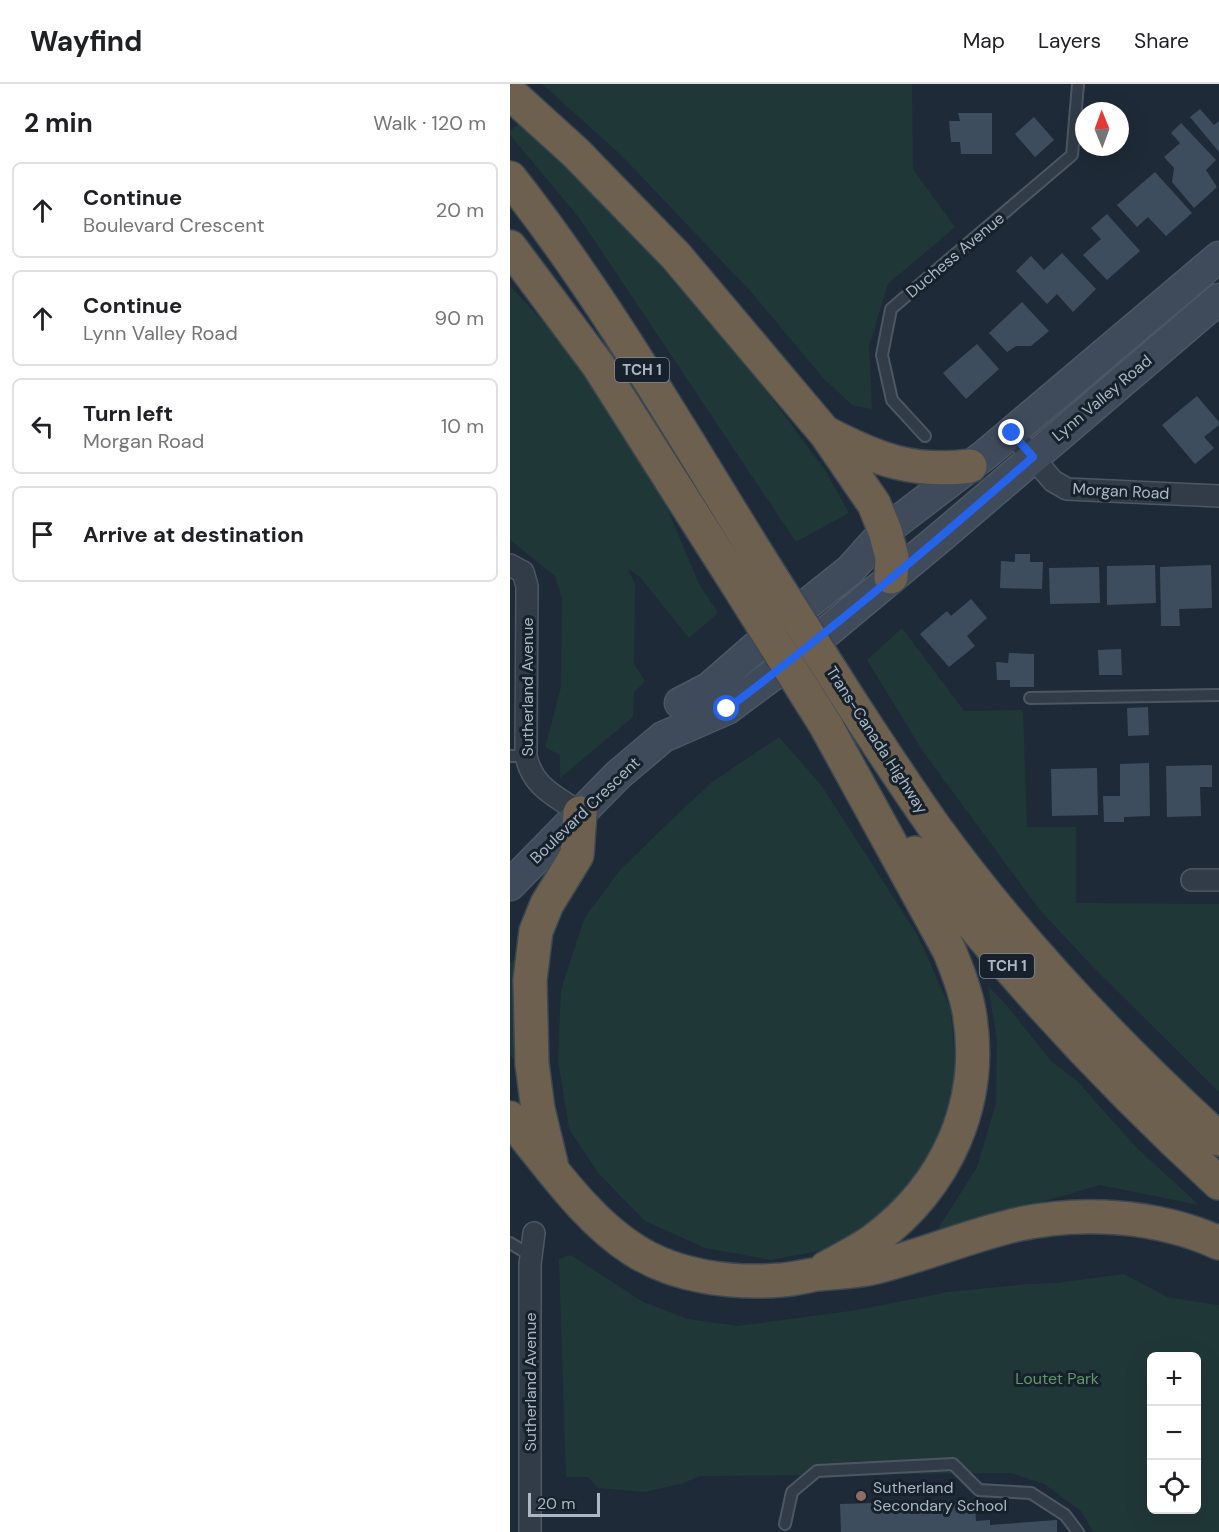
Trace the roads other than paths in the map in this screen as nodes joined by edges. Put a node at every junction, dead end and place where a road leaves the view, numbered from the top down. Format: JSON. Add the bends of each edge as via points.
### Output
{"nodes":[{"id":1,"x":1078,"y":84,"type":"edge"},
{"id":2,"x":510,"y":93,"type":"edge"},
{"id":3,"x":510,"y":178,"type":"edge"},
{"id":4,"x":510,"y":247,"type":"edge"},
{"id":5,"x":1219,"y":257,"type":"edge"},
{"id":6,"x":1219,"y":299,"type":"edge"},
{"id":7,"x":1012,"y":433,"type":"junction"},
{"id":8,"x":826,"y":434,"type":"junction"},
{"id":9,"x":926,"y":436,"type":"dead end"},
{"id":10,"x":1033,"y":457,"type":"junction"},
{"id":11,"x":970,"y":466,"type":"junction"},
{"id":12,"x":1219,"y":495,"type":"edge"},
{"id":13,"x":885,"y":531,"type":"junction"},
{"id":14,"x":516,"y":569,"type":"edge"},
{"id":15,"x":891,"y":577,"type":"junction"},
{"id":16,"x":775,"y":616,"type":"joint"},
{"id":17,"x":793,"y":660,"type":"joint"},
{"id":18,"x":1219,"y":694,"type":"edge"},
{"id":19,"x":1030,"y":698,"type":"dead end"},
{"id":20,"x":825,"y":724,"type":"junction"},
{"id":21,"x":663,"y":737,"type":"junction"},
{"id":22,"x":518,"y":756,"type":"edge"},
{"id":23,"x":580,"y":813,"type":"junction"},
{"id":24,"x":1192,"y":880,"type":"dead end"},
{"id":25,"x":1219,"y":880,"type":"edge"},
{"id":26,"x":510,"y":885,"type":"edge"},
{"id":27,"x":510,"y":1118,"type":"edge"},
{"id":28,"x":1219,"y":1139,"type":"edge"},
{"id":29,"x":553,"y":1170,"type":"junction"},
{"id":30,"x":1219,"y":1183,"type":"edge"},
{"id":31,"x":534,"y":1233,"type":"dead end"},
{"id":32,"x":510,"y":1243,"type":"edge"},
{"id":33,"x":1219,"y":1243,"type":"edge"},
{"id":34,"x":530,"y":1255,"type":"junction"},
{"id":35,"x":815,"y":1275,"type":"junction"},
{"id":36,"x":785,"y":1524,"type":"dead end"},
{"id":37,"x":530,"y":1532,"type":"edge"},
{"id":38,"x":1078,"y":1532,"type":"edge"}],
"edges":[{"from":1,"to":9,"type":"lane","name":"Duchess Avenue","via":[[1072,155],[891,309],[882,355],[892,400]]},
{"from":2,"to":8,"type":"highway","via":[[576,153],[669,248]]},
{"from":3,"to":28,"type":"highway","name":"Trans-Canada Highway","number":"TCH 1","bridge":true,"via":[[628,347],[852,704],[934,826],[989,896],[1110,1032]]},
{"from":4,"to":20,"type":"highway","name":"Trans-Canada Highway","number":"TCH 1","bridge":true,"via":[[598,365]]},
{"from":5,"to":7,"type":"main road","name":"Lynn Valley Road"},
{"from":6,"to":10,"type":"main road","name":"Lynn Valley Road"},
{"from":7,"to":10,"type":"street","name":"Morgan Road"},
{"from":7,"to":11,"type":"main road","name":"Lynn Valley Road"},
{"from":8,"to":11,"type":"highway","via":[[902,465]]},
{"from":8,"to":13,"type":"highway","via":[[874,504]]},
{"from":10,"to":12,"type":"street","name":"Morgan Road","via":[[1053,482],[1067,489]]},
{"from":10,"to":15,"type":"main road","name":"Lynn Valley Road"},
{"from":11,"to":13,"type":"main road","name":"Lynn Valley Road"},
{"from":13,"to":15,"type":"highway","via":[[892,556]]},
{"from":13,"to":16,"type":"main road","name":"Lynn Valley Road","via":[[841,550]]},
{"from":14,"to":22,"type":"street","name":"Sutherland Avenue","via":[[527,586]]},
{"from":15,"to":17,"type":"main road","name":"Lynn Valley Road"},
{"from":16,"to":21,"type":"main road","name":"Boulevard Crescent","via":[[697,673]]},
{"from":17,"to":21,"type":"main road","name":"Boulevard Crescent","via":[[727,709]]},
{"from":18,"to":19,"type":"lane"},
{"from":20,"to":30,"type":"highway","name":"Trans-Canada Highway","number":"TCH 1","via":[[910,847],[1025,988],[1153,1122]]},
{"from":20,"to":35,"type":"highway","via":[[949,950],[969,1010],[972,1067],[962,1125],[938,1174],[897,1222]]},
{"from":21,"to":23,"type":"main road","name":"Boulevard Crescent"},
{"from":22,"to":23,"type":"street","name":"Sutherland Avenue","via":[[535,780]]},
{"from":23,"to":26,"type":"main road","name":"Boulevard Crescent"},
{"from":23,"to":29,"type":"highway","via":[[577,855],[547,904],[536,931],[530,980],[532,1064]]},
{"from":24,"to":25,"type":"street"},
{"from":27,"to":29,"type":"highway"},
{"from":29,"to":35,"type":"highway","via":[[609,1231],[634,1250],[680,1271],[727,1281]]},
{"from":31,"to":34,"type":"street","name":"Sutherland Avenue"},
{"from":32,"to":34,"type":"lane"},
{"from":33,"to":35,"type":"highway","via":[[1169,1226],[1128,1219],[1053,1219],[1016,1224],[880,1267]]},
{"from":34,"to":37,"type":"street","name":"Sutherland Avenue"},
{"from":36,"to":38,"type":"lane","via":[[792,1492],[817,1471],[953,1464],[979,1490],[1031,1493],[1065,1515]]}]}
